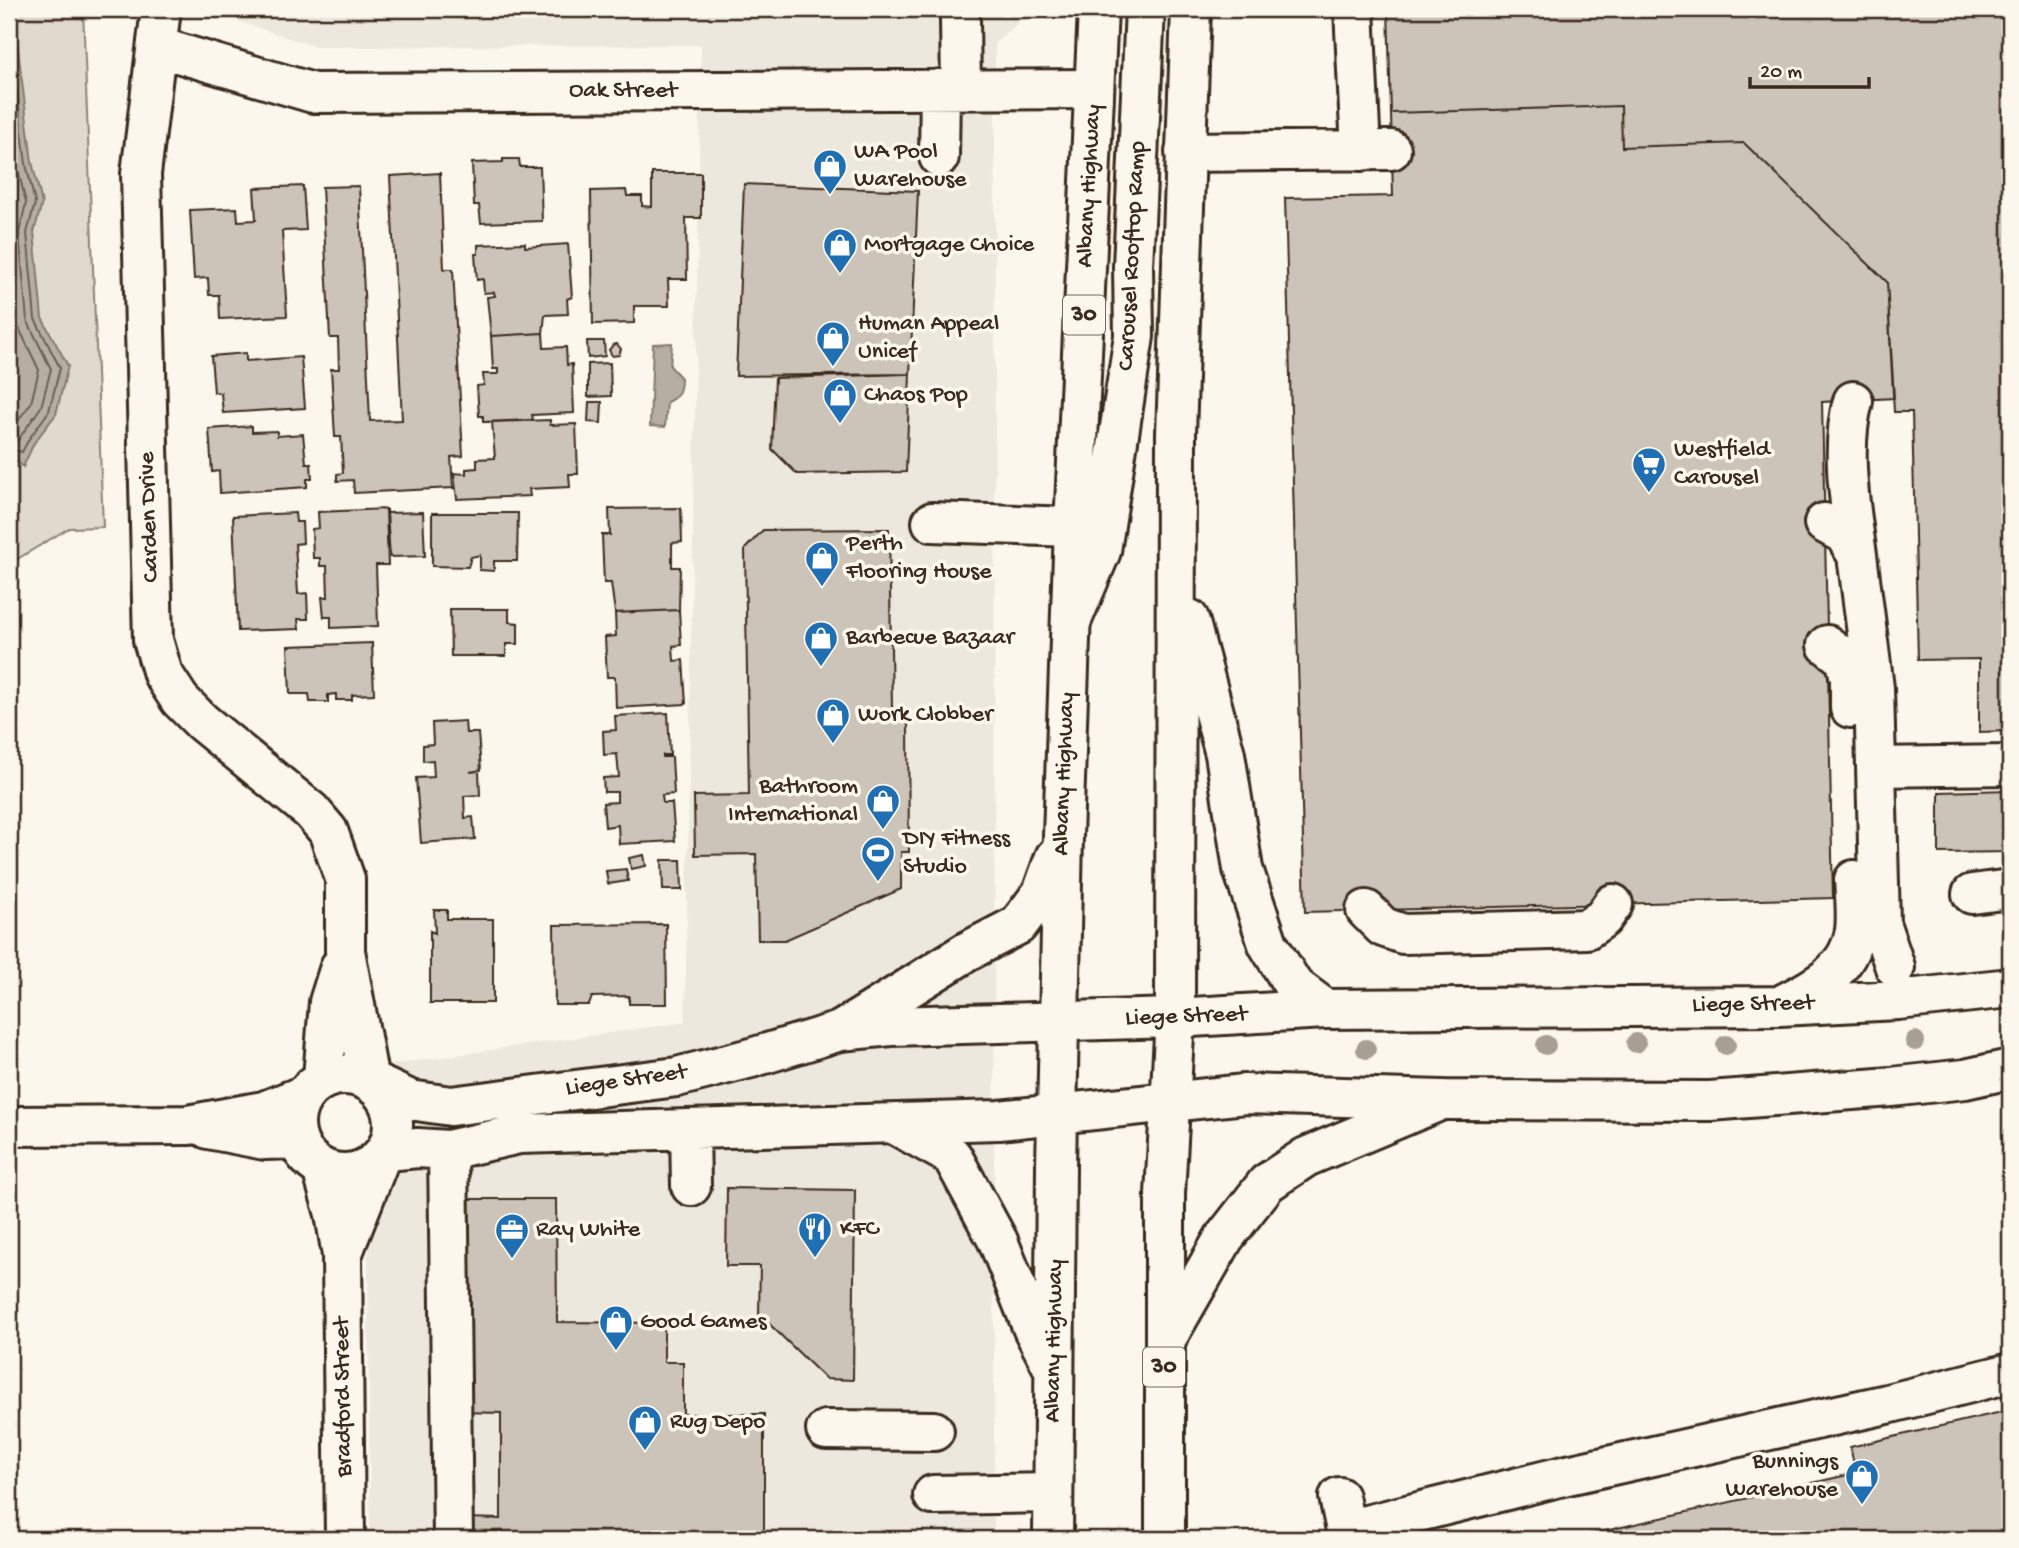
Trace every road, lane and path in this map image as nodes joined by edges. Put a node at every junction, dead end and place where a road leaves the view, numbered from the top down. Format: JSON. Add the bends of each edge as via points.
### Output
{"nodes":[{"id":1,"x":161,"y":9,"type":"edge"},
{"id":2,"x":1098,"y":9,"type":"edge"},
{"id":3,"x":1145,"y":9,"type":"edge"},
{"id":4,"x":1191,"y":9,"type":"edge"},
{"id":5,"x":1354,"y":9,"type":"edge"},
{"id":6,"x":960,"y":20,"type":"dead end"},
{"id":7,"x":158,"y":47,"type":"junction"},
{"id":8,"x":951,"y":89,"type":"junction"},
{"id":9,"x":1094,"y":89,"type":"junction"},
{"id":10,"x":1185,"y":152,"type":"junction"},
{"id":11,"x":939,"y":157,"type":"dead end"},
{"id":12,"x":1841,"y":423,"type":"dead end"},
{"id":13,"x":932,"y":522,"type":"dead end"},
{"id":14,"x":1824,"y":523,"type":"dead end"},
{"id":15,"x":1074,"y":527,"type":"junction"},
{"id":16,"x":1857,"y":555,"type":"junction"},
{"id":17,"x":1176,"y":569,"type":"junction"},
{"id":18,"x":1071,"y":622,"type":"junction"},
{"id":19,"x":1827,"y":645,"type":"dead end"},
{"id":20,"x":2010,"y":765,"type":"edge"},
{"id":21,"x":1888,"y":767,"type":"junction"},
{"id":22,"x":1063,"y":836,"type":"junction"},
{"id":23,"x":2010,"y":889,"type":"edge"},
{"id":24,"x":1972,"y":894,"type":"dead end"},
{"id":25,"x":1613,"y":904,"type":"dead end"},
{"id":26,"x":1366,"y":910,"type":"dead end"},
{"id":27,"x":345,"y":951,"type":"junction"},
{"id":28,"x":1897,"y":983,"type":"junction"},
{"id":29,"x":2010,"y":988,"type":"edge"},
{"id":30,"x":1780,"y":1006,"type":"junction"},
{"id":31,"x":1325,"y":1009,"type":"junction"},
{"id":32,"x":1175,"y":1018,"type":"junction"},
{"id":33,"x":1059,"y":1022,"type":"junction"},
{"id":34,"x":840,"y":1031,"type":"junction"},
{"id":35,"x":2010,"y":1069,"type":"edge"},
{"id":36,"x":371,"y":1082,"type":"junction"},
{"id":37,"x":312,"y":1087,"type":"junction"},
{"id":38,"x":1443,"y":1100,"type":"junction"},
{"id":39,"x":1172,"y":1101,"type":"junction"},
{"id":40,"x":1058,"y":1115,"type":"junction"},
{"id":41,"x":894,"y":1124,"type":"junction"},
{"id":42,"x":188,"y":1125,"type":"junction"},
{"id":43,"x":9,"y":1126,"type":"edge"},
{"id":44,"x":690,"y":1129,"type":"junction"},
{"id":45,"x":296,"y":1139,"type":"junction"},
{"id":46,"x":448,"y":1150,"type":"junction"},
{"id":47,"x":383,"y":1154,"type":"junction"},
{"id":48,"x":323,"y":1169,"type":"junction"},
{"id":49,"x":691,"y":1186,"type":"dead end"},
{"id":50,"x":342,"y":1255,"type":"junction"},
{"id":51,"x":1164,"y":1342,"type":"junction"},
{"id":52,"x":2007,"y":1365,"type":"edge"},
{"id":53,"x":1055,"y":1372,"type":"junction"},
{"id":54,"x":825,"y":1430,"type":"dead end"},
{"id":55,"x":933,"y":1430,"type":"dead end"},
{"id":56,"x":1052,"y":1493,"type":"junction"},
{"id":57,"x":933,"y":1495,"type":"dead end"},
{"id":58,"x":1339,"y":1497,"type":"dead end"},
{"id":59,"x":345,"y":1539,"type":"edge"},
{"id":60,"x":453,"y":1539,"type":"edge"},
{"id":61,"x":1053,"y":1539,"type":"edge"},
{"id":62,"x":1165,"y":1539,"type":"edge"}],
"edges":[{"from":1,"to":7,"type":"main road","name":"Carden Drive"},
{"from":2,"to":9,"type":"main road","name":"Albany Highway","number":"30"},
{"from":3,"to":18,"type":"main road","name":"Carousel Rooftop Ramp","via":[[1134,336],[1101,551]]},
{"from":4,"to":10,"type":"main road","number":"30"},
{"from":5,"to":10,"type":"main road","via":[[1376,151]]},
{"from":6,"to":8,"type":"main road"},
{"from":7,"to":8,"type":"main road","name":"Oak Street","via":[[313,93]]},
{"from":7,"to":27,"type":"main road","name":"Carden Drive","via":[[141,174],[153,640],[163,674],[180,700],[311,811],[328,831],[345,879]]},
{"from":8,"to":9,"type":"main road","name":"Oak Street"},
{"from":8,"to":11,"type":"main road"},
{"from":9,"to":15,"type":"main road","name":"Albany Highway","number":"30"},
{"from":10,"to":17,"type":"main road","number":"30"},
{"from":12,"to":16,"type":"main road"},
{"from":13,"to":15,"type":"main road"},
{"from":14,"to":16,"type":"main road","via":[[1844,534]]},
{"from":15,"to":18,"type":"main road","name":"Albany Highway","number":"30"},
{"from":16,"to":21,"type":"main road","via":[[1874,688],[1900,733]]},
{"from":17,"to":31,"type":"main road","via":[[1225,754],[1251,894],[1268,944],[1293,985]]},
{"from":17,"to":32,"type":"main road","number":"30"},
{"from":18,"to":22,"type":"main road","name":"Albany Highway","number":"30"},
{"from":19,"to":30,"type":"main road","via":[[1845,659],[1850,678],[1855,931],[1845,961],[1819,987]]},
{"from":20,"to":21,"type":"main road"},
{"from":21,"to":28,"type":"main road","via":[[1906,924]]},
{"from":22,"to":33,"type":"main road","name":"Albany Highway","number":"30"},
{"from":22,"to":34,"type":"main road","via":[[1042,893],[1018,925]]},
{"from":23,"to":24,"type":"main road"},
{"from":25,"to":26,"type":"main road","via":[[1587,929],[1404,934],[1383,926]]},
{"from":27,"to":36,"type":"main road","name":"Carden Drive"},
{"from":27,"to":37,"type":"main road","name":"Carden Drive","via":[[329,1002]]},
{"from":28,"to":29,"type":"main road","name":"Liege Street"},
{"from":28,"to":30,"type":"main road","name":"Liege Street"},
{"from":30,"to":31,"type":"main road","name":"Liege Street"},
{"from":31,"to":32,"type":"main road","name":"Liege Street"},
{"from":32,"to":33,"type":"main road","name":"Liege Street"},
{"from":32,"to":39,"type":"main road","number":"30"},
{"from":33,"to":34,"type":"main road","name":"Liege Street"},
{"from":33,"to":40,"type":"main road","name":"Albany Highway","number":"30"},
{"from":34,"to":36,"type":"main road","name":"Liege Street","via":[[677,1077],[451,1106],[410,1100]]},
{"from":35,"to":38,"type":"main road","name":"Liege Street","via":[[1965,1079],[1734,1100]]},
{"from":36,"to":37,"type":"main road","name":"Liege Street","via":[[346,1074]]},
{"from":36,"to":47,"type":"main road","via":[[389,1103],[394,1127]]},
{"from":37,"to":42,"type":"main road","name":"Liege Street","via":[[264,1111]]},
{"from":37,"to":45,"type":"main road","via":[[294,1116]]},
{"from":38,"to":39,"type":"main road","name":"Liege Street","via":[[1245,1094]]},
{"from":38,"to":51,"type":"main road","via":[[1306,1157],[1268,1183],[1224,1238]]},
{"from":39,"to":40,"type":"main road","name":"Liege Street"},
{"from":39,"to":51,"type":"main road","number":"30","via":[[1166,1157]]},
{"from":40,"to":41,"type":"main road","name":"Liege Street"},
{"from":40,"to":53,"type":"main road","name":"Albany Highway","number":"30"},
{"from":41,"to":44,"type":"main road","name":"Liege Street"},
{"from":41,"to":53,"type":"main road","via":[[952,1156],[998,1241]]},
{"from":42,"to":43,"type":"main road","name":"Liege Street"},
{"from":42,"to":45,"type":"main road","name":"Liege Street","via":[[265,1140]]},
{"from":44,"to":46,"type":"main road","name":"Liege Street","via":[[519,1134]]},
{"from":44,"to":49,"type":"main road"},
{"from":45,"to":48,"type":"main road","via":[[306,1157]]},
{"from":46,"to":47,"type":"main road","name":"Liege Street","via":[[418,1147]]},
{"from":46,"to":60,"type":"main road"},
{"from":47,"to":48,"type":"main road","name":"Liege Street","via":[[363,1170],[343,1174]]},
{"from":47,"to":50,"type":"main road","name":"Bradford Street"},
{"from":48,"to":50,"type":"main road","name":"Bradford Street"},
{"from":50,"to":59,"type":"main road","name":"Bradford Street"},
{"from":51,"to":62,"type":"main road","number":"30"},
{"from":52,"to":58,"type":"main road","via":[[1452,1490],[1346,1530]]},
{"from":53,"to":56,"type":"main road","name":"Albany Highway","number":"30"},
{"from":54,"to":55,"type":"main road"},
{"from":56,"to":57,"type":"main road"},
{"from":56,"to":61,"type":"main road","name":"Albany Highway","number":"30"}]}
